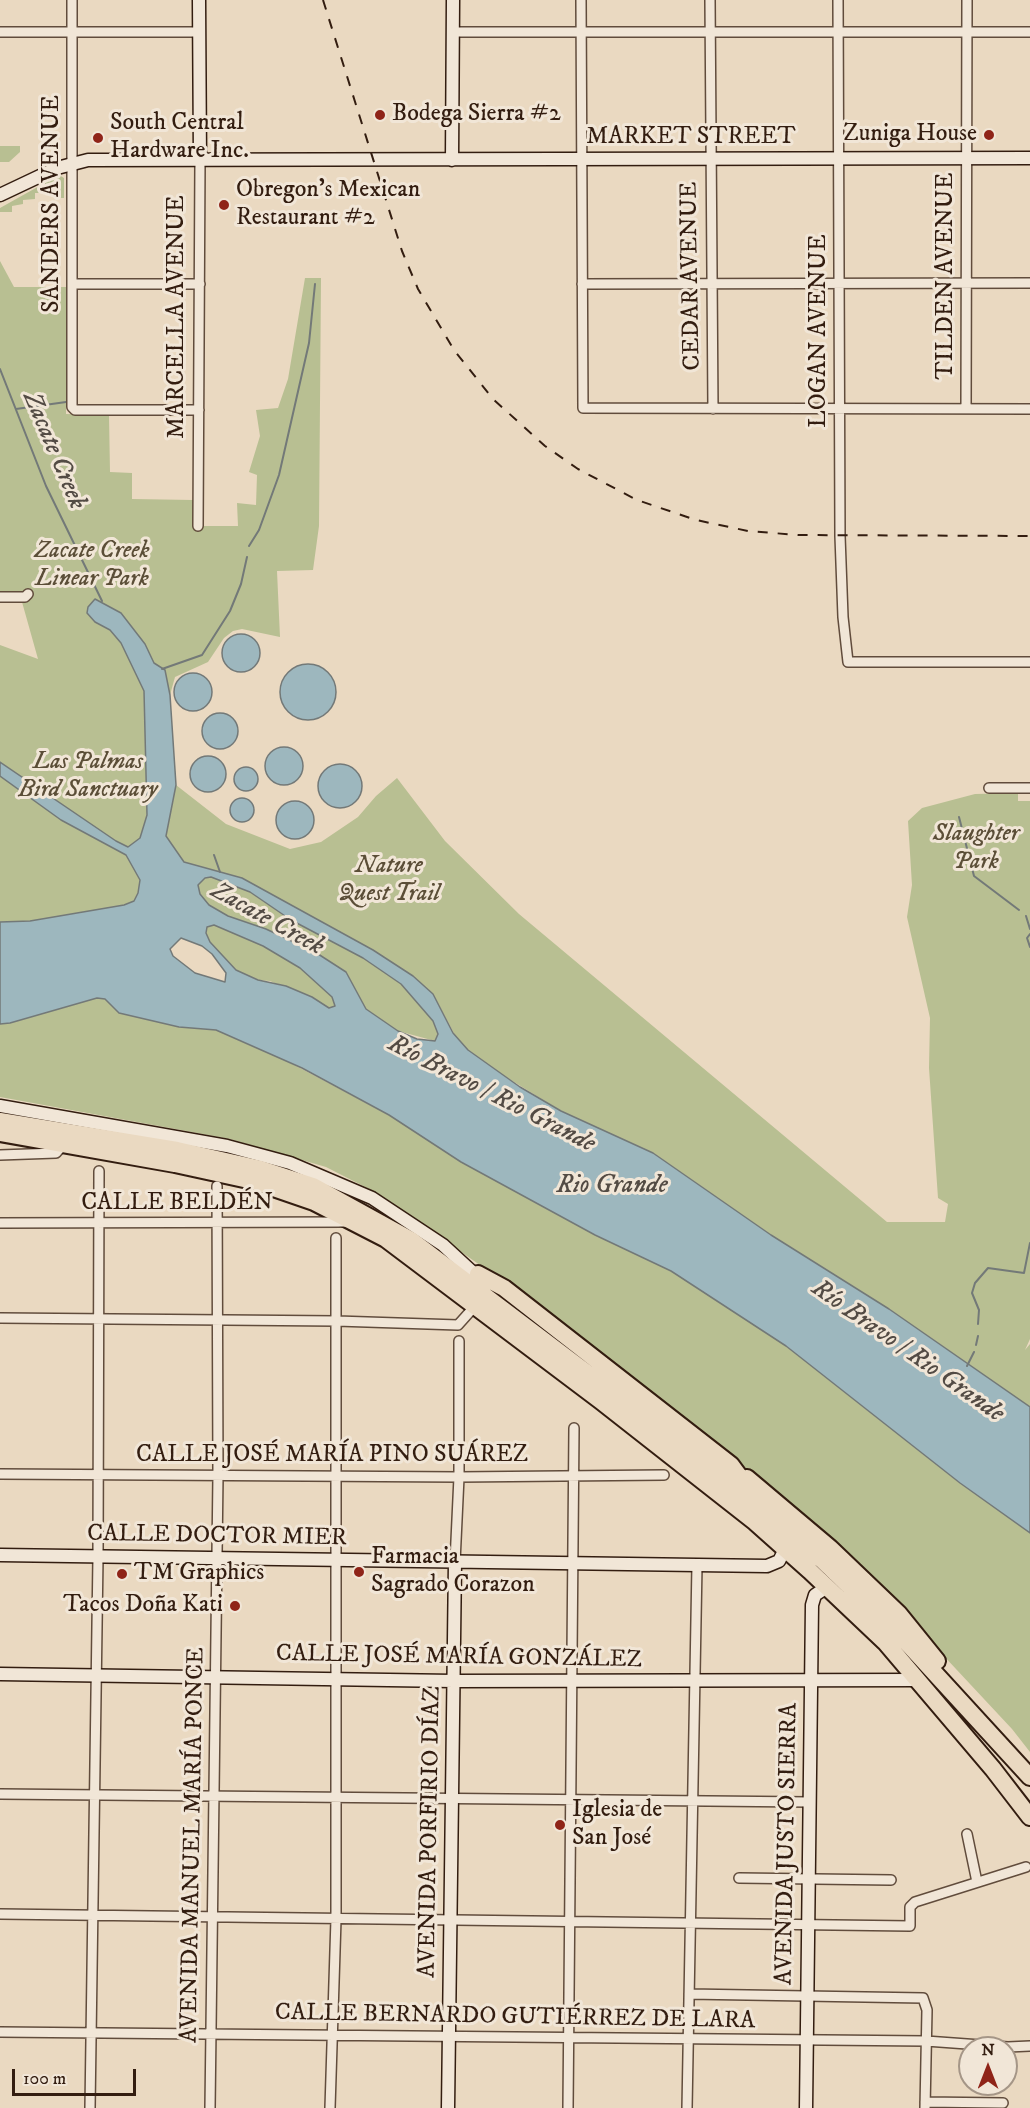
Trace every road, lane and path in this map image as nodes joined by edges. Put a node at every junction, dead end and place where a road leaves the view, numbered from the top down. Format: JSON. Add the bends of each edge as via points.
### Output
{"nodes":[{"id":1,"x":72,"y":0,"type":"edge"},
{"id":2,"x":199,"y":0,"type":"edge"},
{"id":3,"x":453,"y":0,"type":"edge"},
{"id":4,"x":581,"y":0,"type":"edge"},
{"id":5,"x":710,"y":0,"type":"edge"},
{"id":6,"x":838,"y":0,"type":"edge"},
{"id":7,"x":967,"y":0,"type":"edge"},
{"id":8,"x":0,"y":32,"type":"edge"},
{"id":9,"x":72,"y":32,"type":"junction"},
{"id":10,"x":199,"y":32,"type":"junction"},
{"id":11,"x":453,"y":32,"type":"junction"},
{"id":12,"x":581,"y":32,"type":"junction"},
{"id":13,"x":711,"y":32,"type":"junction"},
{"id":14,"x":838,"y":32,"type":"junction"},
{"id":15,"x":966,"y":32,"type":"junction"},
{"id":16,"x":1030,"y":32,"type":"edge"},
{"id":17,"x":966,"y":158,"type":"junction"},
{"id":18,"x":1030,"y":158,"type":"edge"},
{"id":19,"x":580,"y":159,"type":"junction"},
{"id":20,"x":710,"y":159,"type":"junction"},
{"id":21,"x":840,"y":159,"type":"junction"},
{"id":22,"x":200,"y":160,"type":"junction"},
{"id":23,"x":452,"y":160,"type":"junction"},
{"id":24,"x":72,"y":163,"type":"junction"},
{"id":25,"x":0,"y":195,"type":"edge"},
{"id":26,"x":711,"y":283,"type":"junction"},
{"id":27,"x":966,"y":283,"type":"junction"},
{"id":28,"x":1030,"y":283,"type":"edge"},
{"id":29,"x":72,"y":284,"type":"junction"},
{"id":30,"x":200,"y":284,"type":"junction"},
{"id":31,"x":582,"y":284,"type":"junction"},
{"id":32,"x":839,"y":284,"type":"junction"},
{"id":33,"x":713,"y":409,"type":"junction"},
{"id":34,"x":841,"y":409,"type":"junction"},
{"id":35,"x":966,"y":409,"type":"junction"},
{"id":36,"x":1030,"y":409,"type":"edge"},
{"id":37,"x":198,"y":410,"type":"junction"},
{"id":38,"x":198,"y":526,"type":"dead end"},
{"id":39,"x":27,"y":595,"type":"dead end"},
{"id":40,"x":0,"y":597,"type":"edge"},
{"id":41,"x":1030,"y":662,"type":"edge"},
{"id":42,"x":989,"y":788,"type":"dead end"},
{"id":43,"x":1030,"y":788,"type":"edge"},
{"id":44,"x":0,"y":1106,"type":"edge"},
{"id":45,"x":0,"y":1121,"type":"edge"},
{"id":46,"x":0,"y":1133,"type":"edge"},
{"id":47,"x":63,"y":1144,"type":"junction"},
{"id":48,"x":0,"y":1155,"type":"edge"},
{"id":49,"x":99,"y":1171,"type":"dead end"},
{"id":50,"x":217,"y":1186,"type":"dead end"},
{"id":51,"x":355,"y":1222,"type":"junction"},
{"id":52,"x":0,"y":1223,"type":"edge"},
{"id":53,"x":99,"y":1223,"type":"junction"},
{"id":54,"x":218,"y":1224,"type":"junction"},
{"id":55,"x":336,"y":1238,"type":"dead end"},
{"id":56,"x":478,"y":1274,"type":"junction"},
{"id":57,"x":480,"y":1300,"type":"junction"},
{"id":58,"x":99,"y":1319,"type":"junction"},
{"id":59,"x":0,"y":1321,"type":"edge"},
{"id":60,"x":218,"y":1321,"type":"junction"},
{"id":61,"x":337,"y":1321,"type":"junction"},
{"id":62,"x":459,"y":1341,"type":"dead end"},
{"id":63,"x":574,"y":1428,"type":"dead end"},
{"id":64,"x":731,"y":1465,"type":"junction"},
{"id":65,"x":0,"y":1474,"type":"edge"},
{"id":66,"x":98,"y":1474,"type":"junction"},
{"id":67,"x":664,"y":1474,"type":"dead end"},
{"id":68,"x":218,"y":1475,"type":"junction"},
{"id":69,"x":336,"y":1476,"type":"junction"},
{"id":70,"x":573,"y":1476,"type":"junction"},
{"id":71,"x":459,"y":1477,"type":"junction"},
{"id":72,"x":766,"y":1512,"type":"junction"},
{"id":73,"x":785,"y":1548,"type":"junction"},
{"id":74,"x":0,"y":1555,"type":"edge"},
{"id":75,"x":98,"y":1557,"type":"junction"},
{"id":76,"x":216,"y":1558,"type":"junction"},
{"id":77,"x":335,"y":1560,"type":"junction"},
{"id":78,"x":455,"y":1562,"type":"junction"},
{"id":79,"x":573,"y":1563,"type":"junction"},
{"id":80,"x":697,"y":1565,"type":"junction"},
{"id":81,"x":827,"y":1587,"type":"junction"},
{"id":82,"x":0,"y":1674,"type":"edge"},
{"id":83,"x":95,"y":1675,"type":"junction"},
{"id":84,"x":216,"y":1676,"type":"junction"},
{"id":85,"x":336,"y":1678,"type":"junction"},
{"id":86,"x":918,"y":1680,"type":"junction"},
{"id":87,"x":453,"y":1681,"type":"junction"},
{"id":88,"x":571,"y":1681,"type":"junction"},
{"id":89,"x":811,"y":1681,"type":"junction"},
{"id":90,"x":695,"y":1682,"type":"junction"},
{"id":91,"x":961,"y":1700,"type":"junction"},
{"id":92,"x":1030,"y":1776,"type":"edge"},
{"id":93,"x":0,"y":1794,"type":"edge"},
{"id":94,"x":95,"y":1795,"type":"junction"},
{"id":95,"x":214,"y":1795,"type":"junction"},
{"id":96,"x":335,"y":1799,"type":"junction"},
{"id":97,"x":452,"y":1800,"type":"junction"},
{"id":98,"x":570,"y":1801,"type":"junction"},
{"id":99,"x":693,"y":1801,"type":"junction"},
{"id":100,"x":809,"y":1802,"type":"junction"},
{"id":101,"x":1030,"y":1817,"type":"edge"},
{"id":102,"x":967,"y":1834,"type":"dead end"},
{"id":103,"x":1026,"y":1867,"type":"dead end"},
{"id":104,"x":740,"y":1878,"type":"dead end"},
{"id":105,"x":808,"y":1879,"type":"junction"},
{"id":106,"x":891,"y":1881,"type":"dead end"},
{"id":107,"x":977,"y":1882,"type":"junction"},
{"id":108,"x":0,"y":1914,"type":"edge"},
{"id":109,"x":92,"y":1915,"type":"junction"},
{"id":110,"x":212,"y":1916,"type":"junction"},
{"id":111,"x":336,"y":1918,"type":"junction"},
{"id":112,"x":451,"y":1920,"type":"junction"},
{"id":113,"x":569,"y":1921,"type":"junction"},
{"id":114,"x":691,"y":1923,"type":"junction"},
{"id":115,"x":808,"y":1924,"type":"junction"},
{"id":116,"x":689,"y":1994,"type":"junction"},
{"id":117,"x":807,"y":1995,"type":"junction"},
{"id":118,"x":0,"y":2032,"type":"edge"},
{"id":119,"x":91,"y":2033,"type":"junction"},
{"id":120,"x":211,"y":2034,"type":"junction"},
{"id":121,"x":334,"y":2036,"type":"junction"},
{"id":122,"x":449,"y":2037,"type":"junction"},
{"id":123,"x":568,"y":2038,"type":"junction"},
{"id":124,"x":689,"y":2039,"type":"junction"},
{"id":125,"x":807,"y":2040,"type":"junction"},
{"id":126,"x":926,"y":2041,"type":"junction"},
{"id":127,"x":1030,"y":2046,"type":"edge"},
{"id":128,"x":1003,"y":2103,"type":"dead end"},
{"id":129,"x":925,"y":2105,"type":"edge"},
{"id":130,"x":90,"y":2108,"type":"edge"},
{"id":131,"x":210,"y":2108,"type":"edge"},
{"id":132,"x":330,"y":2108,"type":"edge"},
{"id":133,"x":448,"y":2108,"type":"edge"},
{"id":134,"x":568,"y":2108,"type":"edge"},
{"id":135,"x":687,"y":2108,"type":"edge"},
{"id":136,"x":806,"y":2108,"type":"edge"}],
"edges":[{"from":1,"to":9,"type":"street","name":"SANDERS AVENUE"},
{"from":2,"to":10,"type":"street","name":"MARCELLA AVENUE"},
{"from":3,"to":11,"type":"street"},
{"from":4,"to":12,"type":"street"},
{"from":5,"to":13,"type":"street","name":"CEDAR AVENUE"},
{"from":6,"to":14,"type":"street","name":"LOGAN AVENUE"},
{"from":7,"to":15,"type":"street","name":"TILDEN AVENUE"},
{"from":8,"to":9,"type":"street"},
{"from":9,"to":10,"type":"street"},
{"from":9,"to":24,"type":"street","name":"SANDERS AVENUE"},
{"from":10,"to":22,"type":"street","name":"MARCELLA AVENUE"},
{"from":11,"to":12,"type":"street"},
{"from":11,"to":23,"type":"street"},
{"from":12,"to":13,"type":"street"},
{"from":12,"to":19,"type":"street"},
{"from":13,"to":14,"type":"street"},
{"from":13,"to":20,"type":"street","name":"CEDAR AVENUE"},
{"from":14,"to":15,"type":"street"},
{"from":14,"to":21,"type":"street","name":"LOGAN AVENUE"},
{"from":15,"to":16,"type":"street"},
{"from":15,"to":17,"type":"street","name":"TILDEN AVENUE"},
{"from":17,"to":18,"type":"street","name":"MARKET STREET"},
{"from":17,"to":21,"type":"street","name":"MARKET STREET"},
{"from":17,"to":27,"type":"street","name":"TILDEN AVENUE"},
{"from":19,"to":20,"type":"street","name":"MARKET STREET"},
{"from":19,"to":23,"type":"street","name":"MARKET STREET"},
{"from":19,"to":31,"type":"street"},
{"from":20,"to":21,"type":"street","name":"MARKET STREET"},
{"from":20,"to":26,"type":"street","name":"CEDAR AVENUE"},
{"from":21,"to":32,"type":"street","name":"LOGAN AVENUE"},
{"from":22,"to":23,"type":"street","name":"MARKET STREET"},
{"from":22,"to":24,"type":"street","name":"MARKET STREET"},
{"from":22,"to":30,"type":"street","name":"MARCELLA AVENUE"},
{"from":24,"to":25,"type":"street","name":"MARKET STREET"},
{"from":24,"to":29,"type":"street","name":"SANDERS AVENUE"},
{"from":26,"to":31,"type":"street"},
{"from":26,"to":32,"type":"street"},
{"from":26,"to":33,"type":"street","name":"CEDAR AVENUE"},
{"from":27,"to":28,"type":"street"},
{"from":27,"to":32,"type":"street"},
{"from":27,"to":35,"type":"street","name":"TILDEN AVENUE"},
{"from":29,"to":30,"type":"street"},
{"from":29,"to":37,"type":"street","name":"SANDERS AVENUE","via":[[73,409]]},
{"from":30,"to":37,"type":"street","name":"MARCELLA AVENUE"},
{"from":31,"to":33,"type":"street","via":[[583,408]]},
{"from":32,"to":34,"type":"street","name":"LOGAN AVENUE"},
{"from":33,"to":34,"type":"street"},
{"from":34,"to":35,"type":"street"},
{"from":34,"to":41,"type":"street","name":"LOGAN AVENUE","via":[[840,536],[848,662]]},
{"from":35,"to":36,"type":"street"},
{"from":37,"to":38,"type":"street","name":"MARCELLA AVENUE"},
{"from":39,"to":40,"type":"street"},
{"from":42,"to":43,"type":"street"},
{"from":44,"to":56,"type":"street","via":[[227,1146],[290,1163],[372,1198],[443,1245]]},
{"from":45,"to":57,"type":"highway","via":[[208,1157],[313,1186],[402,1234]]},
{"from":46,"to":47,"type":"highway"},
{"from":47,"to":48,"type":"street","via":[[56,1153]]},
{"from":47,"to":51,"type":"highway","via":[[244,1179],[297,1195]]},
{"from":49,"to":53,"type":"street"},
{"from":50,"to":54,"type":"street","name":"AVENIDA MANUEL MARÍA PONCE"},
{"from":51,"to":54,"type":"street","name":"CALLE BELDÉN"},
{"from":51,"to":57,"type":"highway"},
{"from":52,"to":53,"type":"street","name":"CALLE BELDÉN"},
{"from":53,"to":54,"type":"street","name":"CALLE BELDÉN"},
{"from":53,"to":58,"type":"street"},
{"from":54,"to":60,"type":"street","name":"AVENIDA MANUEL MARÍA PONCE"},
{"from":55,"to":61,"type":"street"},
{"from":56,"to":57,"type":"street","via":[[486,1286]]},
{"from":56,"to":64,"type":"highway","via":[[504,1288]]},
{"from":57,"to":61,"type":"street","via":[[458,1325]]},
{"from":57,"to":72,"type":"highway"},
{"from":57,"to":73,"type":"highway"},
{"from":58,"to":59,"type":"street"},
{"from":58,"to":60,"type":"street"},
{"from":58,"to":66,"type":"street"},
{"from":60,"to":61,"type":"street"},
{"from":60,"to":68,"type":"street","name":"AVENIDA MANUEL MARÍA PONCE"},
{"from":61,"to":69,"type":"street"},
{"from":62,"to":71,"type":"street","name":"AVENIDA PORFIRIO DÍAZ"},
{"from":63,"to":70,"type":"street"},
{"from":64,"to":72,"type":"highway"},
{"from":64,"to":91,"type":"highway","via":[[822,1541],[899,1614],[936,1659]]},
{"from":65,"to":66,"type":"street","name":"CALLE JOSÉ MARÍA PINO SUÁREZ"},
{"from":66,"to":68,"type":"street","name":"CALLE JOSÉ MARÍA PINO SUÁREZ"},
{"from":66,"to":75,"type":"street"},
{"from":67,"to":70,"type":"street","name":"CALLE JOSÉ MARÍA PINO SUÁREZ"},
{"from":68,"to":69,"type":"street","name":"CALLE JOSÉ MARÍA PINO SUÁREZ"},
{"from":68,"to":76,"type":"street","name":"AVENIDA MANUEL MARÍA PONCE"},
{"from":69,"to":71,"type":"street","name":"CALLE JOSÉ MARÍA PINO SUÁREZ"},
{"from":69,"to":77,"type":"street"},
{"from":70,"to":71,"type":"street","name":"CALLE JOSÉ MARÍA PINO SUÁREZ"},
{"from":70,"to":79,"type":"street"},
{"from":71,"to":78,"type":"street","name":"AVENIDA PORFIRIO DÍAZ"},
{"from":72,"to":91,"type":"highway","via":[[898,1633]]},
{"from":73,"to":80,"type":"street","name":"CALLE DOCTOR MIER","via":[[782,1558],[774,1564]]},
{"from":73,"to":81,"type":"highway"},
{"from":74,"to":75,"type":"street","name":"CALLE DOCTOR MIER"},
{"from":75,"to":76,"type":"street","name":"CALLE DOCTOR MIER"},
{"from":75,"to":83,"type":"street"},
{"from":76,"to":77,"type":"street","name":"CALLE DOCTOR MIER"},
{"from":76,"to":84,"type":"street","name":"AVENIDA MANUEL MARÍA PONCE"},
{"from":77,"to":78,"type":"street","name":"CALLE DOCTOR MIER"},
{"from":77,"to":85,"type":"street"},
{"from":78,"to":79,"type":"street","name":"CALLE DOCTOR MIER"},
{"from":78,"to":87,"type":"street","name":"AVENIDA PORFIRIO DÍAZ"},
{"from":79,"to":80,"type":"street","name":"CALLE DOCTOR MIER"},
{"from":79,"to":88,"type":"street"},
{"from":80,"to":90,"type":"street"},
{"from":81,"to":86,"type":"highway","via":[[886,1643]]},
{"from":81,"to":89,"type":"street","name":"AVENIDA JUSTO SIERRA","via":[[815,1595],[812,1605]]},
{"from":82,"to":83,"type":"street","name":"CALLE JOSÉ MARÍA GONZÁLEZ"},
{"from":83,"to":84,"type":"street","name":"CALLE JOSÉ MARÍA GONZÁLEZ"},
{"from":83,"to":94,"type":"street"},
{"from":84,"to":85,"type":"street","name":"CALLE JOSÉ MARÍA GONZÁLEZ"},
{"from":84,"to":95,"type":"street","name":"AVENIDA MANUEL MARÍA PONCE"},
{"from":85,"to":87,"type":"street","name":"CALLE JOSÉ MARÍA GONZÁLEZ"},
{"from":85,"to":96,"type":"street"},
{"from":86,"to":89,"type":"street","name":"CALLE JOSÉ MARÍA GONZÁLEZ"},
{"from":86,"to":101,"type":"highway"},
{"from":87,"to":88,"type":"street","name":"CALLE JOSÉ MARÍA GONZÁLEZ"},
{"from":87,"to":97,"type":"street","name":"AVENIDA PORFIRIO DÍAZ"},
{"from":88,"to":90,"type":"street","name":"CALLE JOSÉ MARÍA GONZÁLEZ"},
{"from":88,"to":98,"type":"street"},
{"from":89,"to":90,"type":"street","name":"CALLE JOSÉ MARÍA GONZÁLEZ"},
{"from":89,"to":100,"type":"street","name":"AVENIDA JUSTO SIERRA"},
{"from":90,"to":99,"type":"street"},
{"from":91,"to":92,"type":"highway"},
{"from":93,"to":94,"type":"street"},
{"from":94,"to":95,"type":"street"},
{"from":94,"to":109,"type":"street"},
{"from":95,"to":96,"type":"street"},
{"from":95,"to":110,"type":"street","name":"AVENIDA MANUEL MARÍA PONCE"},
{"from":96,"to":97,"type":"street"},
{"from":96,"to":111,"type":"street"},
{"from":97,"to":98,"type":"street"},
{"from":97,"to":112,"type":"street","name":"AVENIDA PORFIRIO DÍAZ"},
{"from":98,"to":99,"type":"street"},
{"from":98,"to":113,"type":"street"},
{"from":99,"to":100,"type":"street"},
{"from":99,"to":114,"type":"street"},
{"from":100,"to":105,"type":"street","name":"AVENIDA JUSTO SIERRA"},
{"from":102,"to":107,"type":"street"},
{"from":103,"to":107,"type":"street"},
{"from":104,"to":105,"type":"street"},
{"from":105,"to":106,"type":"street"},
{"from":105,"to":115,"type":"street","name":"AVENIDA JUSTO SIERRA"},
{"from":107,"to":115,"type":"street","via":[[915,1902],[910,1907],[910,1926]]},
{"from":108,"to":109,"type":"street"},
{"from":109,"to":110,"type":"street"},
{"from":109,"to":119,"type":"street"},
{"from":110,"to":111,"type":"street"},
{"from":110,"to":120,"type":"street","name":"AVENIDA MANUEL MARÍA PONCE"},
{"from":111,"to":112,"type":"street"},
{"from":111,"to":121,"type":"street"},
{"from":112,"to":113,"type":"street"},
{"from":112,"to":122,"type":"street","name":"AVENIDA PORFIRIO DÍAZ"},
{"from":113,"to":114,"type":"street"},
{"from":113,"to":123,"type":"street"},
{"from":114,"to":115,"type":"street"},
{"from":114,"to":116,"type":"street"},
{"from":115,"to":117,"type":"street","name":"AVENIDA JUSTO SIERRA"},
{"from":116,"to":117,"type":"street"},
{"from":116,"to":124,"type":"street"},
{"from":117,"to":125,"type":"street","name":"AVENIDA JUSTO SIERRA"},
{"from":117,"to":126,"type":"street","via":[[919,1996],[925,2000]]},
{"from":118,"to":119,"type":"street","name":"CALLE BERNARDO GUTIÉRREZ DE LARA"},
{"from":119,"to":120,"type":"street","name":"CALLE BERNARDO GUTIÉRREZ DE LARA"},
{"from":119,"to":130,"type":"street"},
{"from":120,"to":121,"type":"street","name":"CALLE BERNARDO GUTIÉRREZ DE LARA"},
{"from":120,"to":131,"type":"street","name":"AVENIDA MANUEL MARÍA PONCE"},
{"from":121,"to":122,"type":"street","name":"CALLE BERNARDO GUTIÉRREZ DE LARA"},
{"from":121,"to":132,"type":"street"},
{"from":122,"to":123,"type":"street","name":"CALLE BERNARDO GUTIÉRREZ DE LARA"},
{"from":122,"to":133,"type":"street","name":"AVENIDA PORFIRIO DÍAZ"},
{"from":123,"to":124,"type":"street","name":"CALLE BERNARDO GUTIÉRREZ DE LARA"},
{"from":123,"to":134,"type":"street"},
{"from":124,"to":125,"type":"street","name":"CALLE BERNARDO GUTIÉRREZ DE LARA"},
{"from":124,"to":135,"type":"street"},
{"from":125,"to":126,"type":"street","name":"CALLE BERNARDO GUTIÉRREZ DE LARA"},
{"from":125,"to":136,"type":"street","name":"AVENIDA JUSTO SIERRA"},
{"from":126,"to":127,"type":"street","name":"CALLE BERNARDO GUTIÉRREZ DE LARA"},
{"from":126,"to":129,"type":"street"},
{"from":128,"to":129,"type":"street"}]}
